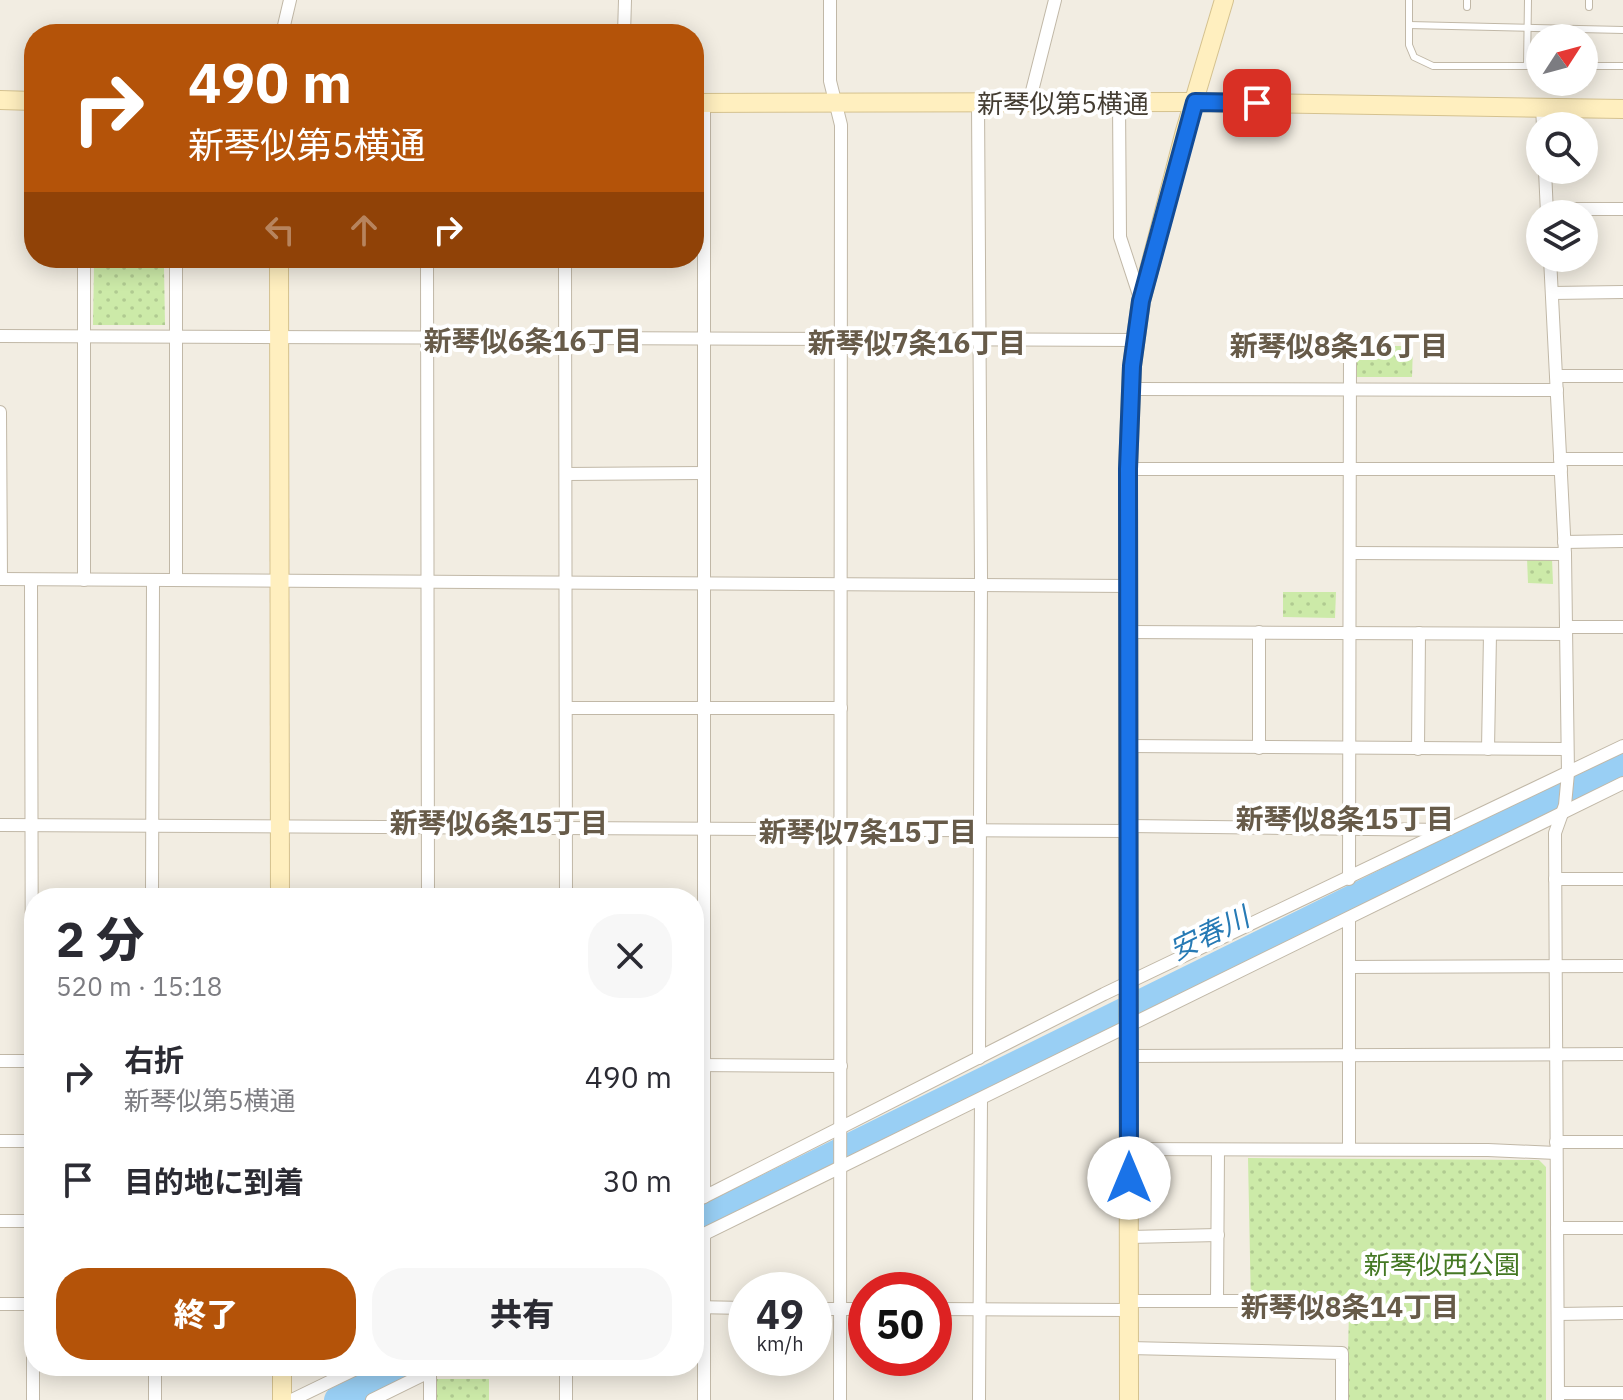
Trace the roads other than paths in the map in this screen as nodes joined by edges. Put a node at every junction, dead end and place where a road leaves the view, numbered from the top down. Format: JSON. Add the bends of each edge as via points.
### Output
{"nodes":[{"id":1,"x":290,"y":0,"type":"edge"},
{"id":2,"x":625,"y":0,"type":"edge"},
{"id":3,"x":830,"y":0,"type":"edge"},
{"id":4,"x":1055,"y":0,"type":"edge"},
{"id":5,"x":1409,"y":0,"type":"edge"},
{"id":6,"x":1528,"y":0,"type":"edge"},
{"id":7,"x":1221,"y":3,"type":"edge"},
{"id":8,"x":284,"y":24,"type":"edge"},
{"id":9,"x":624,"y":24,"type":"edge"},
{"id":10,"x":1528,"y":24,"type":"edge"},
{"id":11,"x":1409,"y":25,"type":"junction"},
{"id":12,"x":1526,"y":28,"type":"edge"},
{"id":13,"x":1598,"y":29,"type":"edge"},
{"id":14,"x":1623,"y":30,"type":"edge"},
{"id":15,"x":1526,"y":66,"type":"edge"},
{"id":16,"x":1598,"y":66,"type":"edge"},
{"id":17,"x":1623,"y":66,"type":"edge"},
{"id":18,"x":0,"y":100,"type":"edge"},
{"id":19,"x":24,"y":101,"type":"edge"},
{"id":20,"x":1195,"y":102,"type":"junction"},
{"id":21,"x":704,"y":103,"type":"edge"},
{"id":22,"x":835,"y":103,"type":"junction"},
{"id":23,"x":978,"y":103,"type":"junction"},
{"id":24,"x":1029,"y":103,"type":"junction"},
{"id":25,"x":1119,"y":103,"type":"junction"},
{"id":26,"x":1623,"y":109,"type":"edge"},
{"id":27,"x":1593,"y":112,"type":"edge"},
{"id":28,"x":1526,"y":116,"type":"edge"},
{"id":29,"x":1623,"y":209,"type":"edge"},
{"id":30,"x":1598,"y":210,"type":"edge"},
{"id":31,"x":84,"y":268,"type":"edge"},
{"id":32,"x":176,"y":268,"type":"edge"},
{"id":33,"x":279,"y":268,"type":"edge"},
{"id":34,"x":427,"y":268,"type":"edge"},
{"id":35,"x":565,"y":268,"type":"edge"},
{"id":36,"x":702,"y":268,"type":"edge"},
{"id":37,"x":1551,"y":272,"type":"edge"},
{"id":38,"x":1623,"y":292,"type":"edge"},
{"id":39,"x":1552,"y":293,"type":"junction"},
{"id":40,"x":1141,"y":301,"type":"junction"},
{"id":41,"x":0,"y":336,"type":"edge"},
{"id":42,"x":85,"y":336,"type":"junction"},
{"id":43,"x":177,"y":336,"type":"junction"},
{"id":44,"x":279,"y":338,"type":"junction"},
{"id":45,"x":427,"y":338,"type":"junction"},
{"id":46,"x":841,"y":338,"type":"junction"},
{"id":47,"x":565,"y":339,"type":"junction"},
{"id":48,"x":704,"y":339,"type":"junction"},
{"id":49,"x":980,"y":340,"type":"junction"},
{"id":50,"x":1135,"y":340,"type":"junction"},
{"id":51,"x":1350,"y":349,"type":"dead end"},
{"id":52,"x":1556,"y":376,"type":"junction"},
{"id":53,"x":1623,"y":376,"type":"edge"},
{"id":54,"x":1131,"y":389,"type":"junction"},
{"id":55,"x":1351,"y":390,"type":"junction"},
{"id":56,"x":1557,"y":390,"type":"junction"},
{"id":57,"x":0,"y":412,"type":"edge"},
{"id":58,"x":1623,"y":459,"type":"edge"},
{"id":59,"x":1560,"y":464,"type":"junction"},
{"id":60,"x":1128,"y":469,"type":"junction"},
{"id":61,"x":1349,"y":469,"type":"junction"},
{"id":62,"x":704,"y":473,"type":"junction"},
{"id":63,"x":566,"y":474,"type":"junction"},
{"id":64,"x":1623,"y":541,"type":"edge"},
{"id":65,"x":1564,"y":548,"type":"junction"},
{"id":66,"x":1350,"y":553,"type":"junction"},
{"id":67,"x":0,"y":579,"type":"edge"},
{"id":68,"x":31,"y":580,"type":"junction"},
{"id":69,"x":84,"y":580,"type":"junction"},
{"id":70,"x":153,"y":580,"type":"junction"},
{"id":71,"x":176,"y":580,"type":"junction"},
{"id":72,"x":280,"y":580,"type":"junction"},
{"id":73,"x":428,"y":581,"type":"junction"},
{"id":74,"x":566,"y":582,"type":"junction"},
{"id":75,"x":703,"y":584,"type":"junction"},
{"id":76,"x":841,"y":584,"type":"junction"},
{"id":77,"x":981,"y":585,"type":"junction"},
{"id":78,"x":1129,"y":586,"type":"junction"},
{"id":79,"x":1623,"y":627,"type":"edge"},
{"id":80,"x":1566,"y":631,"type":"junction"},
{"id":81,"x":1128,"y":632,"type":"junction"},
{"id":82,"x":1259,"y":632,"type":"junction"},
{"id":83,"x":1349,"y":633,"type":"junction"},
{"id":84,"x":1419,"y":633,"type":"junction"},
{"id":85,"x":1490,"y":634,"type":"junction"},
{"id":86,"x":566,"y":708,"type":"junction"},
{"id":87,"x":703,"y":708,"type":"junction"},
{"id":88,"x":841,"y":708,"type":"junction"},
{"id":89,"x":1129,"y":746,"type":"junction"},
{"id":90,"x":1623,"y":746,"type":"edge"},
{"id":91,"x":1259,"y":748,"type":"junction"},
{"id":92,"x":1349,"y":748,"type":"junction"},
{"id":93,"x":1418,"y":749,"type":"junction"},
{"id":94,"x":1488,"y":749,"type":"junction"},
{"id":95,"x":1567,"y":749,"type":"junction"},
{"id":96,"x":1568,"y":777,"type":"junction"},
{"id":97,"x":1623,"y":783,"type":"edge"},
{"id":98,"x":1563,"y":809,"type":"junction"},
{"id":99,"x":0,"y":825,"type":"edge"},
{"id":100,"x":31,"y":825,"type":"junction"},
{"id":101,"x":152,"y":825,"type":"junction"},
{"id":102,"x":280,"y":825,"type":"junction"},
{"id":103,"x":427,"y":826,"type":"junction"},
{"id":104,"x":566,"y":827,"type":"junction"},
{"id":105,"x":704,"y":828,"type":"junction"},
{"id":106,"x":842,"y":828,"type":"junction"},
{"id":107,"x":979,"y":829,"type":"junction"},
{"id":108,"x":1129,"y":829,"type":"junction"},
{"id":109,"x":1349,"y":829,"type":"junction"},
{"id":110,"x":1449,"y":830,"type":"junction"},
{"id":111,"x":1349,"y":879,"type":"junction"},
{"id":112,"x":1555,"y":879,"type":"junction"},
{"id":113,"x":1623,"y":879,"type":"edge"},
{"id":114,"x":32,"y":888,"type":"edge"},
{"id":115,"x":152,"y":888,"type":"edge"},
{"id":116,"x":280,"y":888,"type":"edge"},
{"id":117,"x":428,"y":888,"type":"edge"},
{"id":118,"x":566,"y":888,"type":"edge"},
{"id":119,"x":703,"y":888,"type":"edge"},
{"id":120,"x":1349,"y":919,"type":"junction"},
{"id":121,"x":1623,"y":966,"type":"edge"},
{"id":122,"x":1349,"y":967,"type":"junction"},
{"id":123,"x":1555,"y":967,"type":"junction"},
{"id":124,"x":1129,"y":989,"type":"junction"},
{"id":125,"x":1129,"y":1020,"type":"junction"},
{"id":126,"x":1556,"y":1054,"type":"junction"},
{"id":127,"x":1623,"y":1054,"type":"edge"},
{"id":128,"x":1129,"y":1056,"type":"junction"},
{"id":129,"x":1348,"y":1056,"type":"junction"},
{"id":130,"x":979,"y":1058,"type":"junction"},
{"id":131,"x":0,"y":1061,"type":"edge"},
{"id":132,"x":24,"y":1061,"type":"edge"},
{"id":133,"x":704,"y":1065,"type":"edge"},
{"id":134,"x":841,"y":1066,"type":"junction"},
{"id":135,"x":981,"y":1099,"type":"junction"},
{"id":136,"x":841,"y":1133,"type":"junction"},
{"id":137,"x":0,"y":1141,"type":"edge"},
{"id":138,"x":24,"y":1141,"type":"edge"},
{"id":139,"x":1623,"y":1142,"type":"edge"},
{"id":140,"x":1556,"y":1148,"type":"junction"},
{"id":141,"x":1129,"y":1149,"type":"junction"},
{"id":142,"x":1349,"y":1149,"type":"junction"},
{"id":143,"x":1218,"y":1150,"type":"junction"},
{"id":144,"x":842,"y":1163,"type":"junction"},
{"id":145,"x":704,"y":1197,"type":"edge"},
{"id":146,"x":0,"y":1221,"type":"edge"},
{"id":147,"x":24,"y":1221,"type":"edge"},
{"id":148,"x":1557,"y":1228,"type":"junction"},
{"id":149,"x":1623,"y":1228,"type":"edge"},
{"id":150,"x":704,"y":1233,"type":"edge"},
{"id":151,"x":1218,"y":1235,"type":"junction"},
{"id":152,"x":1129,"y":1237,"type":"junction"},
{"id":153,"x":1217,"y":1301,"type":"junction"},
{"id":154,"x":1247,"y":1301,"type":"dead end"},
{"id":155,"x":0,"y":1304,"type":"edge"},
{"id":156,"x":24,"y":1304,"type":"edge"},
{"id":157,"x":1129,"y":1305,"type":"junction"},
{"id":158,"x":704,"y":1308,"type":"edge"},
{"id":159,"x":728,"y":1308,"type":"edge"},
{"id":160,"x":832,"y":1309,"type":"edge"},
{"id":161,"x":840,"y":1309,"type":"junction"},
{"id":162,"x":848,"y":1309,"type":"edge"},
{"id":163,"x":952,"y":1309,"type":"edge"},
{"id":164,"x":978,"y":1309,"type":"junction"},
{"id":165,"x":1623,"y":1313,"type":"edge"},
{"id":166,"x":1558,"y":1314,"type":"junction"},
{"id":167,"x":1129,"y":1348,"type":"junction"},
{"id":168,"x":33,"y":1376,"type":"edge"},
{"id":169,"x":155,"y":1376,"type":"edge"},
{"id":170,"x":282,"y":1376,"type":"edge"},
{"id":171,"x":341,"y":1376,"type":"edge"},
{"id":172,"x":421,"y":1376,"type":"edge"},
{"id":173,"x":434,"y":1376,"type":"edge"},
{"id":174,"x":566,"y":1376,"type":"edge"},
{"id":175,"x":703,"y":1376,"type":"edge"},
{"id":176,"x":1623,"y":1393,"type":"edge"},
{"id":177,"x":1558,"y":1396,"type":"edge"},
{"id":178,"x":33,"y":1400,"type":"edge"},
{"id":179,"x":155,"y":1400,"type":"edge"},
{"id":180,"x":282,"y":1400,"type":"edge"},
{"id":181,"x":292,"y":1400,"type":"edge"},
{"id":182,"x":372,"y":1400,"type":"edge"},
{"id":183,"x":430,"y":1400,"type":"edge"},
{"id":184,"x":566,"y":1400,"type":"edge"},
{"id":185,"x":704,"y":1400,"type":"edge"},
{"id":186,"x":840,"y":1400,"type":"edge"},
{"id":187,"x":979,"y":1400,"type":"edge"},
{"id":188,"x":1129,"y":1400,"type":"edge"},
{"id":189,"x":1342,"y":1400,"type":"edge"}],
"edges":[{"from":1,"to":8,"type":"street"},
{"from":2,"to":9,"type":"street"},
{"from":3,"to":22,"type":"street"},
{"from":4,"to":24,"type":"street"},
{"from":5,"to":11,"type":"lane"},
{"from":6,"to":10,"type":"lane"},
{"from":7,"to":20,"type":"street"},
{"from":11,"to":12,"type":"lane"},
{"from":11,"to":15,"type":"lane","via":[[1414,57],[1433,66]]},
{"from":13,"to":14,"type":"lane"},
{"from":16,"to":17,"type":"lane"},
{"from":18,"to":19,"type":"street"},
{"from":20,"to":25,"type":"street","name":"新琴似第5横通"},
{"from":20,"to":28,"type":"street","name":"新琴似第5横通"},
{"from":20,"to":40,"type":"street"},
{"from":21,"to":22,"type":"street","name":"新琴似第5横通"},
{"from":22,"to":23,"type":"street","name":"新琴似第5横通"},
{"from":22,"to":46,"type":"street","via":[[841,125]]},
{"from":23,"to":24,"type":"street","name":"新琴似第5横通"},
{"from":23,"to":49,"type":"street"},
{"from":24,"to":25,"type":"street","name":"新琴似第5横通"},
{"from":25,"to":40,"type":"street","via":[[1120,237]]},
{"from":26,"to":27,"type":"street","name":"新琴似第5横通"},
{"from":29,"to":30,"type":"street"},
{"from":31,"to":42,"type":"street"},
{"from":32,"to":43,"type":"street"},
{"from":33,"to":44,"type":"street"},
{"from":34,"to":45,"type":"street"},
{"from":35,"to":47,"type":"street"},
{"from":36,"to":48,"type":"street"},
{"from":37,"to":39,"type":"street"},
{"from":38,"to":39,"type":"street"},
{"from":39,"to":52,"type":"street"},
{"from":40,"to":50,"type":"street"},
{"from":41,"to":42,"type":"street"},
{"from":42,"to":43,"type":"street"},
{"from":42,"to":69,"type":"street"},
{"from":43,"to":44,"type":"street"},
{"from":43,"to":71,"type":"street"},
{"from":44,"to":45,"type":"street"},
{"from":44,"to":72,"type":"street"},
{"from":45,"to":47,"type":"street"},
{"from":45,"to":73,"type":"street"},
{"from":46,"to":48,"type":"street"},
{"from":46,"to":49,"type":"street"},
{"from":46,"to":76,"type":"street"},
{"from":47,"to":48,"type":"street"},
{"from":47,"to":63,"type":"street"},
{"from":48,"to":62,"type":"street"},
{"from":49,"to":50,"type":"street"},
{"from":49,"to":77,"type":"street"},
{"from":50,"to":54,"type":"street"},
{"from":51,"to":55,"type":"street"},
{"from":52,"to":53,"type":"street"},
{"from":52,"to":56,"type":"street"},
{"from":54,"to":55,"type":"street"},
{"from":54,"to":60,"type":"street"},
{"from":55,"to":56,"type":"street"},
{"from":55,"to":61,"type":"street"},
{"from":56,"to":59,"type":"street"},
{"from":57,"to":67,"type":"street"},
{"from":58,"to":59,"type":"street"},
{"from":59,"to":61,"type":"street"},
{"from":59,"to":65,"type":"street"},
{"from":60,"to":61,"type":"street"},
{"from":60,"to":78,"type":"street"},
{"from":61,"to":66,"type":"street"},
{"from":62,"to":63,"type":"street"},
{"from":62,"to":75,"type":"street"},
{"from":63,"to":74,"type":"street"},
{"from":64,"to":65,"type":"street"},
{"from":65,"to":66,"type":"street"},
{"from":65,"to":80,"type":"street"},
{"from":66,"to":83,"type":"street"},
{"from":67,"to":68,"type":"street"},
{"from":68,"to":69,"type":"street"},
{"from":68,"to":100,"type":"street"},
{"from":69,"to":70,"type":"street"},
{"from":70,"to":71,"type":"street"},
{"from":70,"to":101,"type":"street"},
{"from":71,"to":72,"type":"street"},
{"from":72,"to":73,"type":"street"},
{"from":72,"to":102,"type":"street"},
{"from":73,"to":74,"type":"street"},
{"from":73,"to":103,"type":"street"},
{"from":74,"to":75,"type":"street"},
{"from":74,"to":86,"type":"street"},
{"from":75,"to":76,"type":"street"},
{"from":75,"to":87,"type":"street"},
{"from":76,"to":77,"type":"street"},
{"from":76,"to":88,"type":"street"},
{"from":77,"to":78,"type":"street"},
{"from":77,"to":107,"type":"street"},
{"from":78,"to":81,"type":"street"},
{"from":79,"to":80,"type":"street"},
{"from":80,"to":85,"type":"street"},
{"from":80,"to":95,"type":"street"},
{"from":81,"to":82,"type":"street"},
{"from":81,"to":89,"type":"street"},
{"from":82,"to":83,"type":"street"},
{"from":82,"to":91,"type":"street"},
{"from":83,"to":84,"type":"street"},
{"from":83,"to":92,"type":"street"},
{"from":84,"to":85,"type":"street"},
{"from":84,"to":93,"type":"street"},
{"from":85,"to":94,"type":"street"},
{"from":86,"to":87,"type":"street"},
{"from":86,"to":104,"type":"street"},
{"from":87,"to":88,"type":"street"},
{"from":87,"to":105,"type":"street"},
{"from":88,"to":106,"type":"street"},
{"from":89,"to":91,"type":"street"},
{"from":89,"to":108,"type":"street"},
{"from":90,"to":96,"type":"street"},
{"from":91,"to":92,"type":"street"},
{"from":92,"to":93,"type":"street"},
{"from":92,"to":109,"type":"street"},
{"from":93,"to":94,"type":"street"},
{"from":94,"to":95,"type":"street"},
{"from":95,"to":96,"type":"street"},
{"from":96,"to":98,"type":"street"},
{"from":96,"to":110,"type":"street"},
{"from":97,"to":98,"type":"street"},
{"from":98,"to":112,"type":"street","via":[[1555,833]]},
{"from":98,"to":120,"type":"street"},
{"from":99,"to":100,"type":"street"},
{"from":100,"to":101,"type":"street"},
{"from":100,"to":114,"type":"street"},
{"from":101,"to":102,"type":"street"},
{"from":101,"to":115,"type":"street"},
{"from":102,"to":103,"type":"street"},
{"from":102,"to":116,"type":"street"},
{"from":103,"to":104,"type":"street"},
{"from":103,"to":117,"type":"street"},
{"from":104,"to":105,"type":"street"},
{"from":104,"to":118,"type":"street"},
{"from":105,"to":106,"type":"street"},
{"from":105,"to":119,"type":"street"},
{"from":106,"to":107,"type":"street"},
{"from":106,"to":134,"type":"street"},
{"from":107,"to":108,"type":"street"},
{"from":107,"to":130,"type":"street"},
{"from":108,"to":109,"type":"street"},
{"from":108,"to":124,"type":"street"},
{"from":109,"to":110,"type":"street"},
{"from":109,"to":111,"type":"street"},
{"from":110,"to":111,"type":"street"},
{"from":111,"to":124,"type":"street"},
{"from":112,"to":113,"type":"street"},
{"from":112,"to":123,"type":"street"},
{"from":120,"to":122,"type":"street"},
{"from":120,"to":125,"type":"street"},
{"from":121,"to":123,"type":"street"},
{"from":122,"to":123,"type":"street"},
{"from":122,"to":129,"type":"street"},
{"from":123,"to":126,"type":"street"},
{"from":124,"to":125,"type":"street"},
{"from":124,"to":130,"type":"street"},
{"from":125,"to":128,"type":"street"},
{"from":125,"to":135,"type":"street"},
{"from":126,"to":127,"type":"street"},
{"from":126,"to":129,"type":"street"},
{"from":126,"to":140,"type":"street"},
{"from":128,"to":129,"type":"street"},
{"from":128,"to":141,"type":"street"},
{"from":129,"to":142,"type":"street"},
{"from":130,"to":136,"type":"street"},
{"from":131,"to":132,"type":"street"},
{"from":133,"to":134,"type":"street"},
{"from":134,"to":136,"type":"street"},
{"from":135,"to":144,"type":"street"},
{"from":135,"to":164,"type":"street"},
{"from":136,"to":144,"type":"street"},
{"from":136,"to":145,"type":"street"},
{"from":137,"to":138,"type":"street"},
{"from":139,"to":140,"type":"street"},
{"from":140,"to":142,"type":"street"},
{"from":140,"to":148,"type":"street"},
{"from":141,"to":143,"type":"street"},
{"from":141,"to":152,"type":"street"},
{"from":142,"to":143,"type":"street"},
{"from":143,"to":151,"type":"street"},
{"from":144,"to":150,"type":"street"},
{"from":144,"to":161,"type":"street"},
{"from":146,"to":147,"type":"street"},
{"from":148,"to":149,"type":"street"},
{"from":148,"to":166,"type":"street"},
{"from":151,"to":152,"type":"street"},
{"from":151,"to":153,"type":"street"},
{"from":152,"to":157,"type":"street"},
{"from":153,"to":154,"type":"street"},
{"from":153,"to":157,"type":"street"},
{"from":155,"to":156,"type":"street"},
{"from":157,"to":164,"type":"street"},
{"from":157,"to":167,"type":"street"},
{"from":158,"to":159,"type":"street"},
{"from":160,"to":161,"type":"street"},
{"from":161,"to":162,"type":"street"},
{"from":161,"to":186,"type":"street"},
{"from":163,"to":164,"type":"street"},
{"from":164,"to":187,"type":"street"},
{"from":165,"to":166,"type":"street"},
{"from":166,"to":177,"type":"street"},
{"from":167,"to":188,"type":"street"},
{"from":167,"to":189,"type":"street","via":[[1342,1353]]},
{"from":168,"to":178,"type":"street"},
{"from":169,"to":179,"type":"street"},
{"from":170,"to":180,"type":"street"},
{"from":171,"to":181,"type":"street"},
{"from":172,"to":182,"type":"street"},
{"from":173,"to":183,"type":"street"},
{"from":174,"to":184,"type":"street"},
{"from":175,"to":185,"type":"street"},
{"from":176,"to":177,"type":"street"}]}
